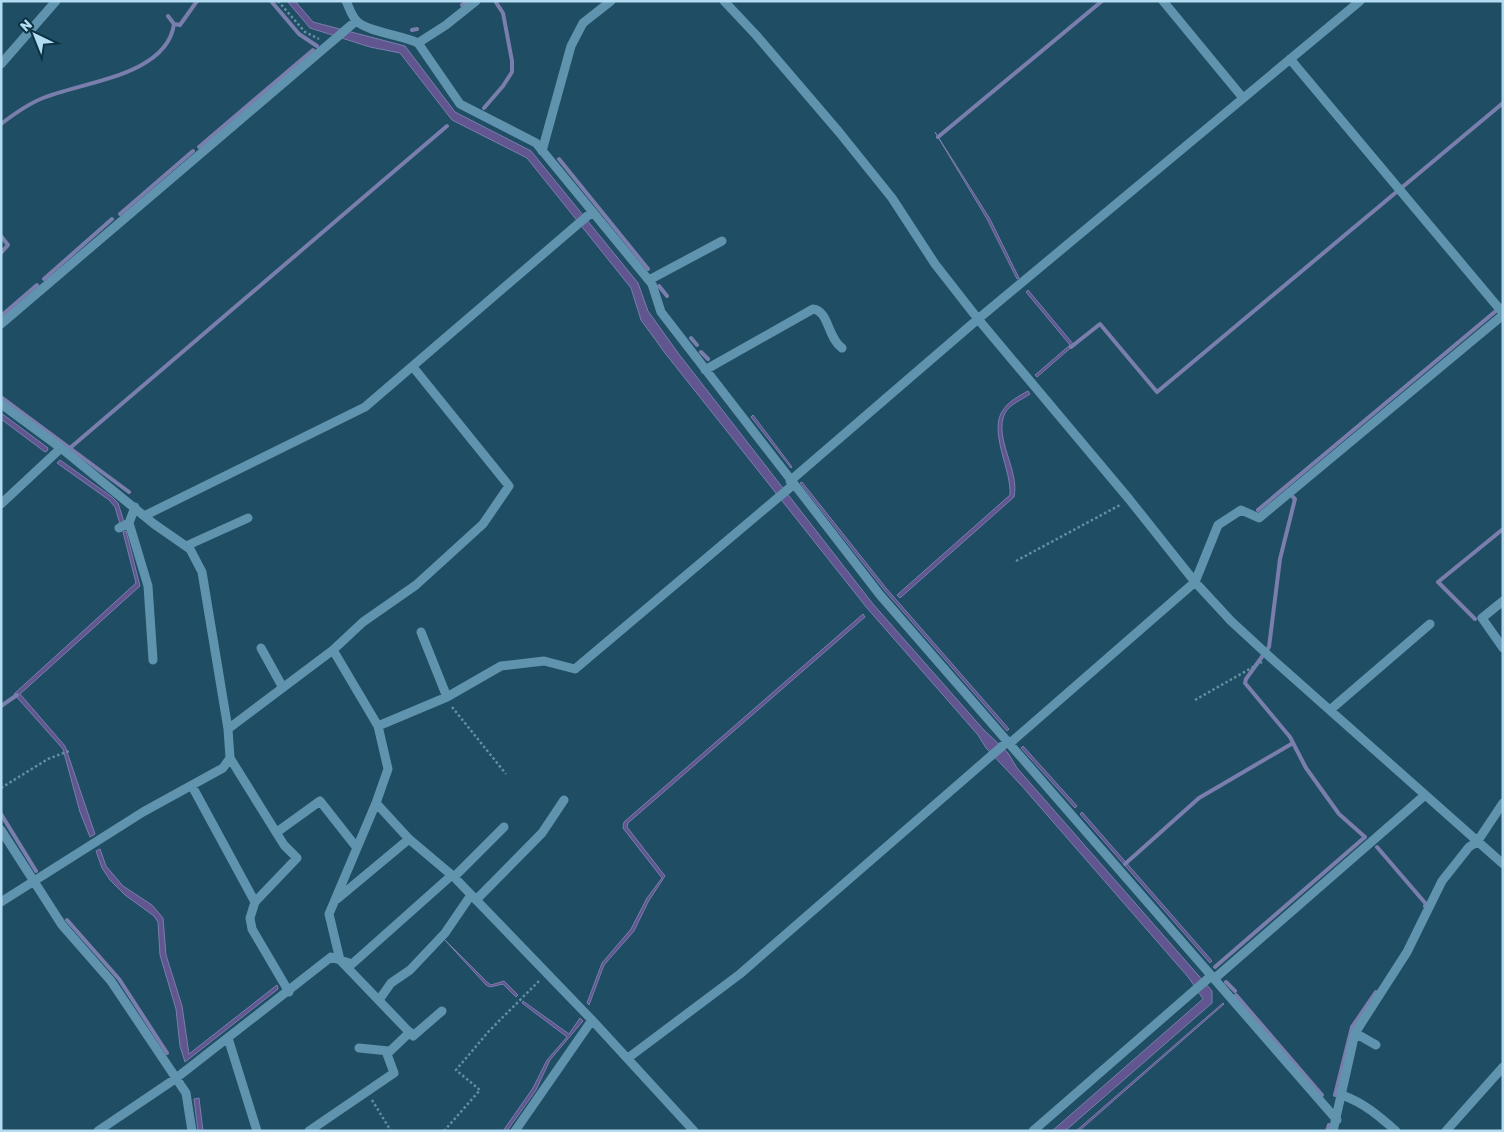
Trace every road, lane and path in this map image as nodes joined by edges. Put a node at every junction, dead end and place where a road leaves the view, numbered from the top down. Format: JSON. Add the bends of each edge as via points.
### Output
{"nodes":[{"id":1,"x":56,"y":1,"type":"edge"},
{"id":2,"x":278,"y":1,"type":"edge"},
{"id":3,"x":346,"y":1,"type":"edge"},
{"id":4,"x":476,"y":1,"type":"edge"},
{"id":5,"x":611,"y":1,"type":"edge"},
{"id":6,"x":724,"y":1,"type":"edge"},
{"id":7,"x":1163,"y":1,"type":"edge"},
{"id":8,"x":1360,"y":1,"type":"edge"},
{"id":9,"x":356,"y":21,"type":"junction"},
{"id":10,"x":418,"y":43,"type":"junction"},
{"id":11,"x":326,"y":46,"type":"junction"},
{"id":12,"x":1290,"y":59,"type":"junction"},
{"id":13,"x":1,"y":64,"type":"edge"},
{"id":14,"x":1243,"y":98,"type":"junction"},
{"id":15,"x":542,"y":151,"type":"junction"},
{"id":16,"x":589,"y":214,"type":"junction"},
{"id":17,"x":722,"y":241,"type":"dead end"},
{"id":18,"x":649,"y":280,"type":"junction"},
{"id":19,"x":1503,"y":314,"type":"edge"},
{"id":20,"x":978,"y":319,"type":"junction"},
{"id":21,"x":1,"y":324,"type":"edge"},
{"id":22,"x":842,"y":348,"type":"dead end"},
{"id":23,"x":413,"y":367,"type":"junction"},
{"id":24,"x":705,"y":370,"type":"junction"},
{"id":25,"x":1,"y":404,"type":"edge"},
{"id":26,"x":61,"y":448,"type":"junction"},
{"id":27,"x":792,"y":483,"type":"junction"},
{"id":28,"x":1129,"y":499,"type":"junction"},
{"id":29,"x":1,"y":504,"type":"edge"},
{"id":30,"x":135,"y":507,"type":"junction"},
{"id":31,"x":146,"y":516,"type":"junction"},
{"id":32,"x":248,"y":518,"type":"dead end"},
{"id":33,"x":129,"y":523,"type":"junction"},
{"id":34,"x":119,"y":528,"type":"dead end"},
{"id":35,"x":186,"y":546,"type":"junction"},
{"id":36,"x":1016,"y":561,"type":"dead end"},
{"id":37,"x":1195,"y":582,"type":"junction"},
{"id":38,"x":1503,"y":601,"type":"edge"},
{"id":39,"x":1430,"y":624,"type":"dead end"},
{"id":40,"x":421,"y":632,"type":"dead end"},
{"id":41,"x":261,"y":648,"type":"dead end"},
{"id":42,"x":1503,"y":648,"type":"edge"},
{"id":43,"x":333,"y":650,"type":"junction"},
{"id":44,"x":1270,"y":657,"type":"junction"},
{"id":45,"x":153,"y":660,"type":"dead end"},
{"id":46,"x":282,"y":686,"type":"junction"},
{"id":47,"x":446,"y":697,"type":"junction"},
{"id":48,"x":1195,"y":700,"type":"dead end"},
{"id":49,"x":1330,"y":710,"type":"junction"},
{"id":50,"x":378,"y":726,"type":"junction"},
{"id":51,"x":228,"y":729,"type":"junction"},
{"id":52,"x":1006,"y":744,"type":"junction"},
{"id":53,"x":69,"y":750,"type":"dead end"},
{"id":54,"x":230,"y":758,"type":"junction"},
{"id":55,"x":506,"y":774,"type":"dead end"},
{"id":56,"x":192,"y":786,"type":"junction"},
{"id":57,"x":1,"y":788,"type":"edge"},
{"id":58,"x":1425,"y":795,"type":"junction"},
{"id":59,"x":564,"y":800,"type":"dead end"},
{"id":60,"x":376,"y":803,"type":"junction"},
{"id":61,"x":1503,"y":803,"type":"edge"},
{"id":62,"x":504,"y":827,"type":"dead end"},
{"id":63,"x":1,"y":830,"type":"edge"},
{"id":64,"x":277,"y":832,"type":"junction"},
{"id":65,"x":409,"y":839,"type":"junction"},
{"id":66,"x":1477,"y":842,"type":"junction"},
{"id":67,"x":357,"y":848,"type":"junction"},
{"id":68,"x":1503,"y":864,"type":"edge"},
{"id":69,"x":453,"y":876,"type":"junction"},
{"id":70,"x":35,"y":881,"type":"junction"},
{"id":71,"x":473,"y":898,"type":"junction"},
{"id":72,"x":335,"y":901,"type":"junction"},
{"id":73,"x":1,"y":902,"type":"edge"},
{"id":74,"x":255,"y":902,"type":"junction"},
{"id":75,"x":340,"y":960,"type":"junction"},
{"id":76,"x":547,"y":973,"type":"junction"},
{"id":77,"x":1210,"y":978,"type":"junction"},
{"id":78,"x":289,"y":992,"type":"junction"},
{"id":79,"x":379,"y":1000,"type":"junction"},
{"id":80,"x":442,"y":1011,"type":"dead end"},
{"id":81,"x":592,"y":1020,"type":"junction"},
{"id":82,"x":410,"y":1032,"type":"junction"},
{"id":83,"x":1355,"y":1033,"type":"junction"},
{"id":84,"x":228,"y":1038,"type":"junction"},
{"id":85,"x":1376,"y":1045,"type":"dead end"},
{"id":86,"x":359,"y":1048,"type":"dead end"},
{"id":87,"x":389,"y":1051,"type":"junction"},
{"id":88,"x":628,"y":1058,"type":"junction"},
{"id":89,"x":1503,"y":1067,"type":"edge"},
{"id":90,"x":175,"y":1079,"type":"junction"},
{"id":91,"x":366,"y":1091,"type":"junction"},
{"id":92,"x":1342,"y":1095,"type":"junction"},
{"id":93,"x":1336,"y":1120,"type":"junction"},
{"id":94,"x":98,"y":1131,"type":"edge"},
{"id":95,"x":192,"y":1131,"type":"edge"},
{"id":96,"x":257,"y":1131,"type":"edge"},
{"id":97,"x":309,"y":1131,"type":"edge"},
{"id":98,"x":391,"y":1131,"type":"edge"},
{"id":99,"x":444,"y":1131,"type":"edge"},
{"id":100,"x":515,"y":1131,"type":"edge"},
{"id":101,"x":694,"y":1131,"type":"edge"},
{"id":102,"x":1033,"y":1131,"type":"edge"},
{"id":103,"x":1333,"y":1131,"type":"edge"},
{"id":104,"x":1396,"y":1131,"type":"edge"},
{"id":105,"x":1446,"y":1131,"type":"edge"}],
"edges":[{"from":1,"to":13,"type":"street"},
{"from":2,"to":11,"type":"path","via":[[304,32],[319,38]]},
{"from":3,"to":9,"type":"street"},
{"from":4,"to":10,"type":"street"},
{"from":5,"to":15,"type":"street","via":[[583,23],[571,46]]},
{"from":6,"to":20,"type":"street","via":[[892,198]]},
{"from":7,"to":14,"type":"street"},
{"from":8,"to":12,"type":"street"},
{"from":9,"to":10,"type":"street"},
{"from":9,"to":11,"type":"street"},
{"from":10,"to":15,"type":"street","via":[[460,104],[536,143]]},
{"from":11,"to":21,"type":"street"},
{"from":12,"to":14,"type":"street"},
{"from":12,"to":19,"type":"street"},
{"from":14,"to":20,"type":"street"},
{"from":15,"to":16,"type":"street"},
{"from":16,"to":18,"type":"street"},
{"from":16,"to":23,"type":"street"},
{"from":17,"to":18,"type":"street"},
{"from":18,"to":24,"type":"street","via":[[661,312]]},
{"from":19,"to":37,"type":"street","via":[[1259,518],[1241,510],[1218,525]]},
{"from":20,"to":27,"type":"street"},
{"from":20,"to":28,"type":"street"},
{"from":22,"to":24,"type":"street","via":[[831,337],[823,314],[814,309]]},
{"from":23,"to":31,"type":"street","via":[[364,408]]},
{"from":23,"to":43,"type":"street","via":[[509,486],[483,524],[416,585],[363,622]]},
{"from":24,"to":27,"type":"street"},
{"from":25,"to":26,"type":"street"},
{"from":26,"to":29,"type":"street"},
{"from":26,"to":30,"type":"street"},
{"from":27,"to":47,"type":"street","via":[[575,669],[544,661],[501,666]]},
{"from":27,"to":52,"type":"street","via":[[880,595]]},
{"from":28,"to":36,"type":"path"},
{"from":28,"to":37,"type":"street"},
{"from":30,"to":31,"type":"street"},
{"from":30,"to":33,"type":"street"},
{"from":31,"to":35,"type":"street"},
{"from":32,"to":35,"type":"street"},
{"from":33,"to":34,"type":"street"},
{"from":33,"to":45,"type":"street","via":[[148,586]]},
{"from":35,"to":51,"type":"street","via":[[202,572]]},
{"from":37,"to":44,"type":"street","via":[[1231,622]]},
{"from":37,"to":52,"type":"street"},
{"from":38,"to":42,"type":"street","via":[[1482,618]]},
{"from":39,"to":49,"type":"street"},
{"from":40,"to":47,"type":"street"},
{"from":41,"to":46,"type":"street"},
{"from":43,"to":46,"type":"street"},
{"from":43,"to":50,"type":"street"},
{"from":44,"to":48,"type":"path"},
{"from":44,"to":49,"type":"street"},
{"from":46,"to":51,"type":"street"},
{"from":47,"to":50,"type":"street"},
{"from":47,"to":55,"type":"path"},
{"from":49,"to":58,"type":"street"},
{"from":50,"to":60,"type":"street","via":[[388,768]]},
{"from":51,"to":54,"type":"street"},
{"from":52,"to":77,"type":"street"},
{"from":52,"to":88,"type":"street","via":[[740,974]]},
{"from":53,"to":57,"type":"path"},
{"from":54,"to":56,"type":"street","via":[[223,768]]},
{"from":54,"to":64,"type":"street"},
{"from":56,"to":70,"type":"street","via":[[143,812]]},
{"from":56,"to":74,"type":"street"},
{"from":58,"to":66,"type":"street"},
{"from":58,"to":77,"type":"street"},
{"from":59,"to":71,"type":"street","via":[[542,833]]},
{"from":60,"to":65,"type":"street"},
{"from":60,"to":67,"type":"street"},
{"from":61,"to":66,"type":"street"},
{"from":62,"to":69,"type":"street"},
{"from":63,"to":70,"type":"street"},
{"from":64,"to":67,"type":"street","via":[[320,801]]},
{"from":64,"to":74,"type":"street","via":[[297,858]]},
{"from":65,"to":69,"type":"street"},
{"from":65,"to":72,"type":"street"},
{"from":66,"to":68,"type":"street"},
{"from":66,"to":83,"type":"street","via":[[1442,880],[1407,952]]},
{"from":67,"to":72,"type":"street"},
{"from":69,"to":71,"type":"street"},
{"from":69,"to":75,"type":"street","via":[[352,964]]},
{"from":70,"to":73,"type":"street"},
{"from":70,"to":90,"type":"street","via":[[62,925],[111,981],[133,1012]]},
{"from":71,"to":76,"type":"street"},
{"from":71,"to":79,"type":"street","via":[[446,933],[410,970],[391,984]]},
{"from":72,"to":75,"type":"street","via":[[329,914]]},
{"from":74,"to":78,"type":"street","via":[[250,918],[252,929]]},
{"from":75,"to":78,"type":"street","via":[[331,957]]},
{"from":75,"to":79,"type":"street"},
{"from":76,"to":81,"type":"street"},
{"from":76,"to":99,"type":"path","via":[[489,1031],[456,1070],[480,1090]]},
{"from":77,"to":93,"type":"street"},
{"from":77,"to":102,"type":"street"},
{"from":78,"to":84,"type":"street"},
{"from":79,"to":82,"type":"street"},
{"from":80,"to":82,"type":"street","via":[[413,1036]]},
{"from":81,"to":88,"type":"street"},
{"from":81,"to":100,"type":"street"},
{"from":82,"to":87,"type":"street"},
{"from":83,"to":85,"type":"street"},
{"from":83,"to":92,"type":"street"},
{"from":84,"to":90,"type":"street"},
{"from":84,"to":96,"type":"street"},
{"from":86,"to":87,"type":"street"},
{"from":87,"to":91,"type":"street","via":[[387,1054],[394,1073]]},
{"from":88,"to":101,"type":"street"},
{"from":89,"to":105,"type":"street"},
{"from":90,"to":94,"type":"street"},
{"from":90,"to":95,"type":"street","via":[[186,1093]]},
{"from":91,"to":97,"type":"street"},
{"from":91,"to":98,"type":"path"},
{"from":92,"to":93,"type":"street"},
{"from":92,"to":104,"type":"street","via":[[1372,1110]]},
{"from":93,"to":103,"type":"street"}]}
